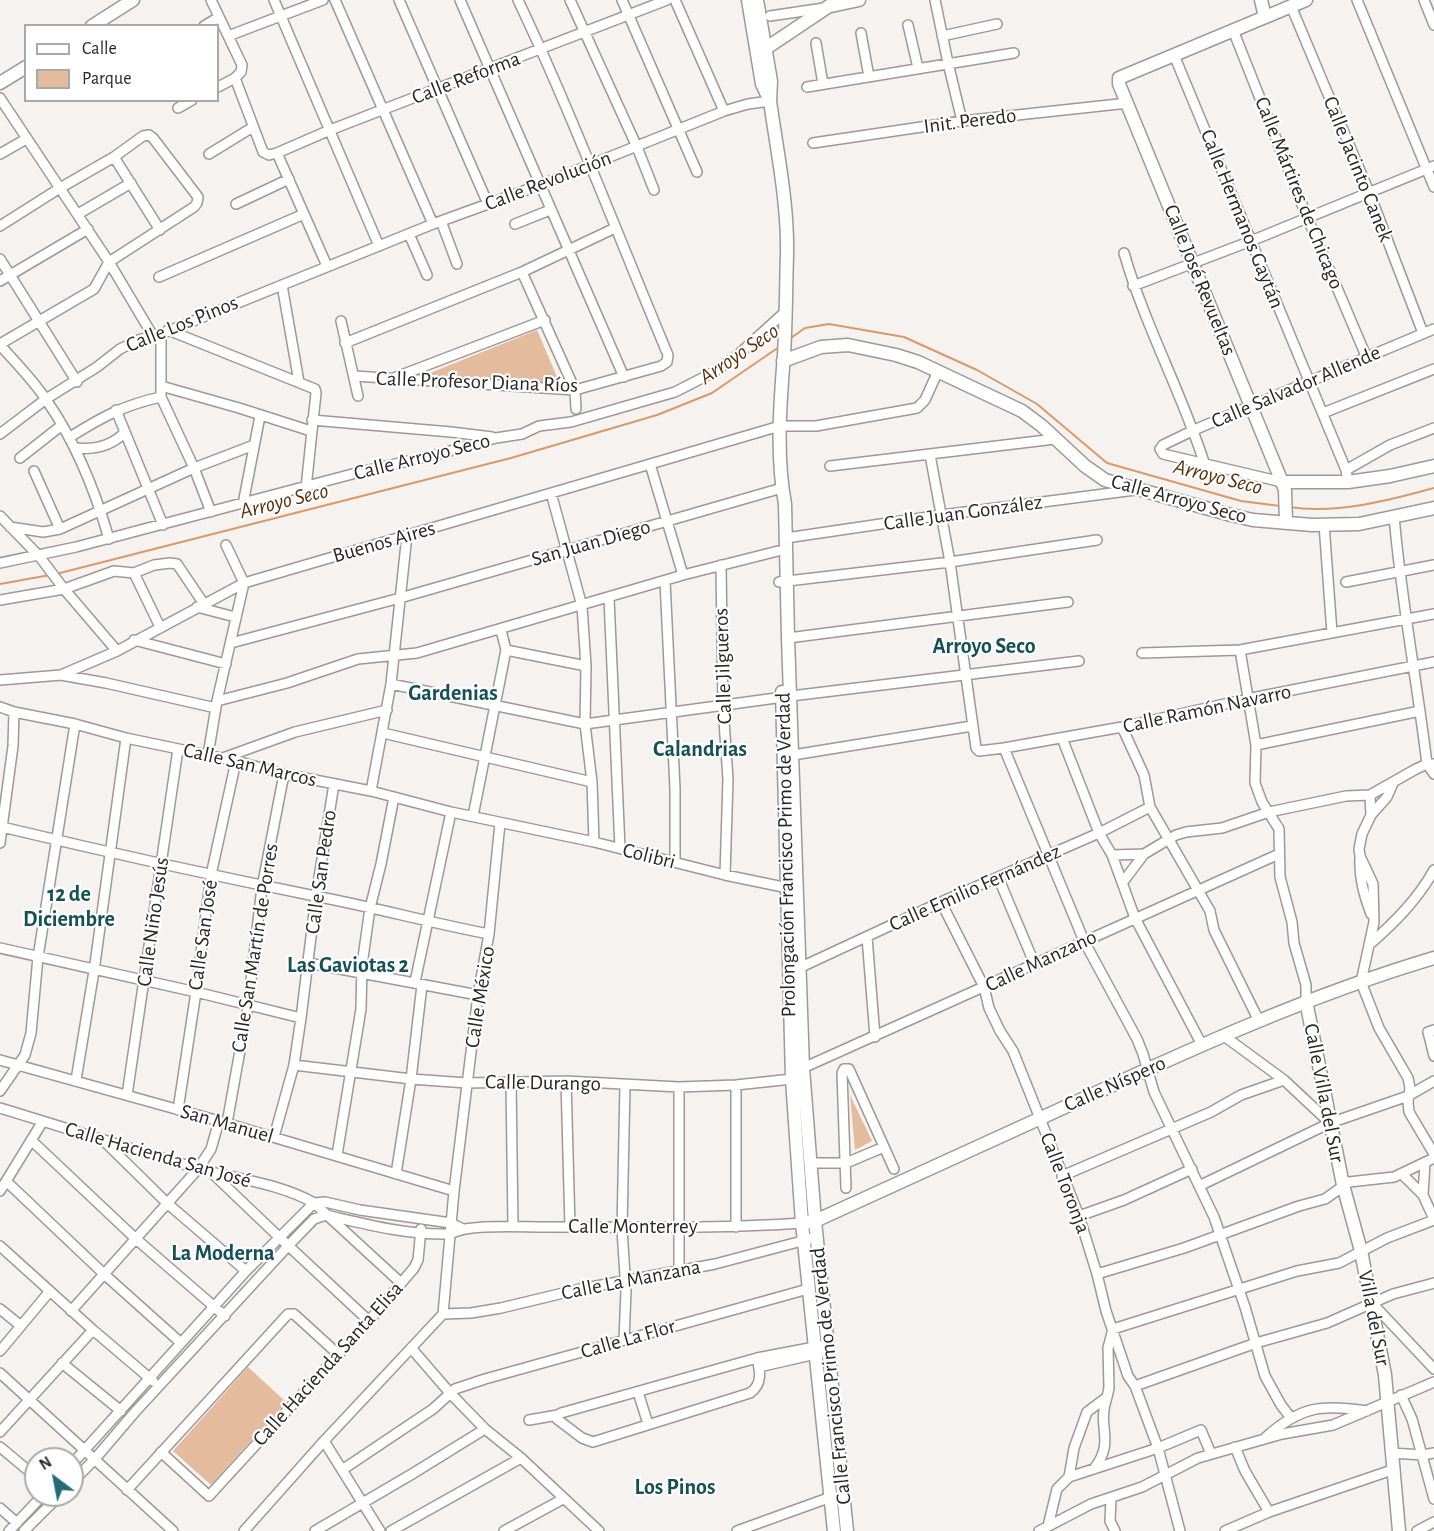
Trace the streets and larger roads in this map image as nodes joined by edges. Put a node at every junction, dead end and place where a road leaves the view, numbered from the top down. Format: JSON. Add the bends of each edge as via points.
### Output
{"nodes":[{"id":1,"x":133,"y":0,"type":"edge"},
{"id":2,"x":211,"y":0,"type":"edge"},
{"id":3,"x":274,"y":0,"type":"edge"},
{"id":4,"x":323,"y":0,"type":"edge"},
{"id":5,"x":335,"y":0,"type":"edge"},
{"id":6,"x":399,"y":0,"type":"edge"},
{"id":7,"x":460,"y":0,"type":"edge"},
{"id":8,"x":518,"y":0,"type":"edge"},
{"id":9,"x":570,"y":0,"type":"edge"},
{"id":10,"x":622,"y":0,"type":"edge"},
{"id":11,"x":667,"y":0,"type":"edge"},
{"id":12,"x":675,"y":0,"type":"edge"},
{"id":13,"x":748,"y":0,"type":"edge"},
{"id":14,"x":758,"y":0,"type":"edge"},
{"id":15,"x":859,"y":0,"type":"edge"},
{"id":16,"x":936,"y":0,"type":"edge"},
{"id":17,"x":1262,"y":0,"type":"edge"},
{"id":18,"x":1306,"y":0,"type":"edge"},
{"id":19,"x":1357,"y":0,"type":"edge"},
{"id":20,"x":1424,"y":0,"type":"edge"},
{"id":21,"x":833,"y":4,"type":"edge"},
{"id":22,"x":1291,"y":6,"type":"junction"},
{"id":23,"x":629,"y":15,"type":"junction"},
{"id":24,"x":770,"y":16,"type":"dead end"},
{"id":25,"x":219,"y":17,"type":"junction"},
{"id":26,"x":281,"y":17,"type":"junction"},
{"id":27,"x":1265,"y":17,"type":"junction"},
{"id":28,"x":95,"y":24,"type":"edge"},
{"id":29,"x":207,"y":24,"type":"edge"},
{"id":30,"x":997,"y":24,"type":"dead end"},
{"id":31,"x":908,"y":25,"type":"dead end"},
{"id":32,"x":1434,"y":25,"type":"edge"},
{"id":33,"x":1233,"y":30,"type":"junction"},
{"id":34,"x":584,"y":32,"type":"junction"},
{"id":35,"x":861,"y":33,"type":"dead end"},
{"id":36,"x":228,"y":36,"type":"junction"},
{"id":37,"x":942,"y":36,"type":"junction"},
{"id":38,"x":816,"y":43,"type":"dead end"},
{"id":39,"x":541,"y":48,"type":"junction"},
{"id":40,"x":762,"y":51,"type":"junction"},
{"id":41,"x":1014,"y":53,"type":"dead end"},
{"id":42,"x":1174,"y":55,"type":"junction"},
{"id":43,"x":948,"y":63,"type":"junction"},
{"id":44,"x":24,"y":68,"type":"edge"},
{"id":45,"x":918,"y":68,"type":"junction"},
{"id":46,"x":491,"y":69,"type":"junction"},
{"id":47,"x":869,"y":76,"type":"junction"},
{"id":48,"x":235,"y":78,"type":"junction"},
{"id":49,"x":0,"y":83,"type":"edge"},
{"id":50,"x":823,"y":84,"type":"junction"},
{"id":51,"x":219,"y":86,"type":"edge"},
{"id":52,"x":807,"y":87,"type":"dead end"},
{"id":53,"x":437,"y":89,"type":"junction"},
{"id":54,"x":0,"y":98,"type":"edge"},
{"id":55,"x":770,"y":101,"type":"junction"},
{"id":56,"x":188,"y":102,"type":"edge"},
{"id":57,"x":1128,"y":103,"type":"junction"},
{"id":58,"x":178,"y":108,"type":"dead end"},
{"id":59,"x":383,"y":110,"type":"junction"},
{"id":60,"x":724,"y":111,"type":"junction"},
{"id":61,"x":962,"y":121,"type":"junction"},
{"id":62,"x":254,"y":127,"type":"junction"},
{"id":63,"x":330,"y":130,"type":"junction"},
{"id":64,"x":681,"y":130,"type":"junction"},
{"id":65,"x":26,"y":139,"type":"junction"},
{"id":66,"x":813,"y":143,"type":"dead end"},
{"id":67,"x":637,"y":147,"type":"junction"},
{"id":68,"x":277,"y":153,"type":"junction"},
{"id":69,"x":0,"y":154,"type":"edge"},
{"id":70,"x":209,"y":154,"type":"dead end"},
{"id":71,"x":114,"y":157,"type":"junction"},
{"id":72,"x":591,"y":165,"type":"junction"},
{"id":73,"x":1430,"y":167,"type":"edge"},
{"id":74,"x":697,"y":172,"type":"dead end"},
{"id":75,"x":289,"y":179,"type":"junction"},
{"id":76,"x":131,"y":183,"type":"junction"},
{"id":77,"x":540,"y":185,"type":"junction"},
{"id":78,"x":1434,"y":187,"type":"edge"},
{"id":79,"x":60,"y":188,"type":"junction"},
{"id":80,"x":654,"y":190,"type":"dead end"},
{"id":81,"x":1369,"y":192,"type":"junction"},
{"id":82,"x":236,"y":204,"type":"dead end"},
{"id":83,"x":488,"y":204,"type":"junction"},
{"id":84,"x":550,"y":210,"type":"junction"},
{"id":85,"x":78,"y":214,"type":"junction"},
{"id":86,"x":304,"y":214,"type":"junction"},
{"id":87,"x":1307,"y":217,"type":"junction"},
{"id":88,"x":437,"y":223,"type":"junction"},
{"id":89,"x":515,"y":224,"type":"dead end"},
{"id":90,"x":0,"y":226,"type":"edge"},
{"id":91,"x":615,"y":228,"type":"junction"},
{"id":92,"x":88,"y":229,"type":"junction"},
{"id":93,"x":160,"y":230,"type":"junction"},
{"id":94,"x":409,"y":234,"type":"junction"},
{"id":95,"x":1251,"y":241,"type":"junction"},
{"id":96,"x":379,"y":246,"type":"junction"},
{"id":97,"x":568,"y":249,"type":"junction"},
{"id":98,"x":1124,"y":254,"type":"dead end"},
{"id":99,"x":0,"y":259,"type":"edge"},
{"id":100,"x":109,"y":262,"type":"junction"},
{"id":101,"x":1193,"y":263,"type":"junction"},
{"id":102,"x":457,"y":264,"type":"dead end"},
{"id":103,"x":327,"y":266,"type":"junction"},
{"id":104,"x":522,"y":272,"type":"junction"},
{"id":105,"x":9,"y":275,"type":"junction"},
{"id":106,"x":427,"y":275,"type":"dead end"},
{"id":107,"x":159,"y":277,"type":"dead end"},
{"id":108,"x":0,"y":281,"type":"edge"},
{"id":109,"x":282,"y":285,"type":"junction"},
{"id":110,"x":1133,"y":286,"type":"junction"},
{"id":111,"x":785,"y":316,"type":"junction"},
{"id":112,"x":545,"y":320,"type":"junction"},
{"id":113,"x":38,"y":321,"type":"junction"},
{"id":114,"x":341,"y":321,"type":"dead end"},
{"id":115,"x":1434,"y":329,"type":"edge"},
{"id":116,"x":161,"y":333,"type":"junction"},
{"id":117,"x":1423,"y":333,"type":"junction"},
{"id":118,"x":345,"y":343,"type":"junction"},
{"id":119,"x":0,"y":344,"type":"edge"},
{"id":120,"x":1366,"y":356,"type":"junction"},
{"id":121,"x":783,"y":359,"type":"junction"},
{"id":122,"x":938,"y":370,"type":"junction"},
{"id":123,"x":1433,"y":371,"type":"edge"},
{"id":124,"x":354,"y":376,"type":"junction"},
{"id":125,"x":624,"y":377,"type":"junction"},
{"id":126,"x":391,"y":379,"type":"junction"},
{"id":127,"x":77,"y":382,"type":"junction"},
{"id":128,"x":299,"y":382,"type":"junction"},
{"id":129,"x":1310,"y":382,"type":"junction"},
{"id":130,"x":161,"y":386,"type":"junction"},
{"id":131,"x":575,"y":390,"type":"junction"},
{"id":132,"x":358,"y":396,"type":"dead end"},
{"id":133,"x":161,"y":397,"type":"junction"},
{"id":134,"x":46,"y":399,"type":"junction"},
{"id":135,"x":1252,"y":406,"type":"junction"},
{"id":136,"x":576,"y":409,"type":"dead end"},
{"id":137,"x":116,"y":410,"type":"junction"},
{"id":138,"x":1323,"y":413,"type":"junction"},
{"id":139,"x":260,"y":416,"type":"junction"},
{"id":140,"x":312,"y":420,"type":"junction"},
{"id":141,"x":62,"y":425,"type":"junction"},
{"id":142,"x":780,"y":426,"type":"junction"},
{"id":143,"x":1434,"y":428,"type":"edge"},
{"id":144,"x":1194,"y":430,"type":"junction"},
{"id":145,"x":311,"y":431,"type":"junction"},
{"id":146,"x":1,"y":432,"type":"edge"},
{"id":147,"x":125,"y":432,"type":"junction"},
{"id":148,"x":70,"y":437,"type":"junction"},
{"id":149,"x":496,"y":438,"type":"junction"},
{"id":150,"x":1055,"y":439,"type":"junction"},
{"id":151,"x":254,"y":445,"type":"junction"},
{"id":152,"x":75,"y":448,"type":"junction"},
{"id":153,"x":1160,"y":449,"type":"joint"},
{"id":154,"x":930,"y":455,"type":"junction"},
{"id":155,"x":21,"y":458,"type":"dead end"},
{"id":156,"x":650,"y":464,"type":"junction"},
{"id":157,"x":1205,"y":465,"type":"junction"},
{"id":158,"x":830,"y":466,"type":"dead end"},
{"id":159,"x":1434,"y":466,"type":"edge"},
{"id":160,"x":194,"y":468,"type":"junction"},
{"id":161,"x":34,"y":471,"type":"dead end"},
{"id":162,"x":1347,"y":476,"type":"junction"},
{"id":163,"x":1284,"y":486,"type":"junction"},
{"id":164,"x":306,"y":488,"type":"junction"},
{"id":165,"x":782,"y":488,"type":"junction"},
{"id":166,"x":148,"y":489,"type":"junction"},
{"id":167,"x":1140,"y":490,"type":"junction"},
{"id":168,"x":551,"y":493,"type":"junction"},
{"id":169,"x":243,"y":504,"type":"junction"},
{"id":170,"x":1434,"y":508,"type":"edge"},
{"id":171,"x":101,"y":511,"type":"junction"},
{"id":172,"x":211,"y":512,"type":"junction"},
{"id":173,"x":942,"y":515,"type":"junction"},
{"id":174,"x":0,"y":516,"type":"edge"},
{"id":175,"x":1394,"y":516,"type":"junction"},
{"id":176,"x":1287,"y":519,"type":"junction"},
{"id":177,"x":668,"y":520,"type":"junction"},
{"id":178,"x":1324,"y":524,"type":"junction"},
{"id":179,"x":163,"y":525,"type":"junction"},
{"id":180,"x":10,"y":527,"type":"junction"},
{"id":181,"x":60,"y":529,"type":"junction"},
{"id":182,"x":407,"y":535,"type":"junction"},
{"id":183,"x":786,"y":538,"type":"junction"},
{"id":184,"x":109,"y":539,"type":"junction"},
{"id":185,"x":1097,"y":540,"type":"dead end"},
{"id":186,"x":226,"y":545,"type":"dead end"},
{"id":187,"x":778,"y":550,"type":"junction"},
{"id":188,"x":566,"y":551,"type":"junction"},
{"id":189,"x":41,"y":559,"type":"junction"},
{"id":190,"x":950,"y":562,"type":"junction"},
{"id":191,"x":0,"y":563,"type":"edge"},
{"id":192,"x":721,"y":565,"type":"junction"},
{"id":193,"x":1434,"y":565,"type":"edge"},
{"id":194,"x":1399,"y":572,"type":"junction"},
{"id":195,"x":134,"y":573,"type":"junction"},
{"id":196,"x":684,"y":575,"type":"junction"},
{"id":197,"x":665,"y":581,"type":"junction"},
{"id":198,"x":783,"y":582,"type":"junction"},
{"id":199,"x":1346,"y":582,"type":"dead end"},
{"id":200,"x":244,"y":583,"type":"junction"},
{"id":201,"x":61,"y":585,"type":"junction"},
{"id":202,"x":400,"y":598,"type":"junction"},
{"id":203,"x":609,"y":598,"type":"junction"},
{"id":204,"x":0,"y":600,"type":"edge"},
{"id":205,"x":1068,"y":602,"type":"dead end"},
{"id":206,"x":200,"y":606,"type":"junction"},
{"id":207,"x":582,"y":606,"type":"junction"},
{"id":208,"x":1434,"y":614,"type":"edge"},
{"id":209,"x":235,"y":617,"type":"junction"},
{"id":210,"x":957,"y":617,"type":"junction"},
{"id":211,"x":1407,"y":620,"type":"junction"},
{"id":212,"x":160,"y":627,"type":"junction"},
{"id":213,"x":501,"y":630,"type":"junction"},
{"id":214,"x":1332,"y":633,"type":"junction"},
{"id":215,"x":788,"y":638,"type":"junction"},
{"id":216,"x":134,"y":640,"type":"junction"},
{"id":217,"x":231,"y":643,"type":"junction"},
{"id":218,"x":506,"y":650,"type":"junction"},
{"id":219,"x":1240,"y":650,"type":"junction"},
{"id":220,"x":117,"y":651,"type":"junction"},
{"id":221,"x":1142,"y":652,"type":"dead end"},
{"id":222,"x":394,"y":657,"type":"junction"},
{"id":223,"x":1079,"y":661,"type":"dead end"},
{"id":224,"x":1434,"y":662,"type":"edge"},
{"id":225,"x":226,"y":664,"type":"junction"},
{"id":226,"x":586,"y":666,"type":"junction"},
{"id":227,"x":1414,"y":666,"type":"junction"},
{"id":228,"x":965,"y":674,"type":"junction"},
{"id":229,"x":61,"y":675,"type":"junction"},
{"id":230,"x":0,"y":680,"type":"edge"},
{"id":231,"x":391,"y":684,"type":"junction"},
{"id":232,"x":786,"y":696,"type":"junction"},
{"id":233,"x":1247,"y":699,"type":"junction"},
{"id":234,"x":496,"y":704,"type":"junction"},
{"id":235,"x":217,"y":705,"type":"junction"},
{"id":236,"x":723,"y":706,"type":"junction"},
{"id":237,"x":0,"y":707,"type":"edge"},
{"id":238,"x":387,"y":710,"type":"junction"},
{"id":239,"x":670,"y":711,"type":"junction"},
{"id":240,"x":1420,"y":711,"type":"junction"},
{"id":241,"x":14,"y":712,"type":"junction"},
{"id":242,"x":614,"y":720,"type":"junction"},
{"id":243,"x":75,"y":724,"type":"junction"},
{"id":244,"x":585,"y":724,"type":"junction"},
{"id":245,"x":972,"y":726,"type":"junction"},
{"id":246,"x":1122,"y":727,"type":"junction"},
{"id":247,"x":383,"y":733,"type":"junction"},
{"id":248,"x":126,"y":738,"type":"junction"},
{"id":249,"x":1062,"y":738,"type":"junction"},
{"id":250,"x":1256,"y":746,"type":"junction"},
{"id":251,"x":1004,"y":748,"type":"junction"},
{"id":252,"x":178,"y":749,"type":"junction"},
{"id":253,"x":793,"y":754,"type":"junction"},
{"id":254,"x":208,"y":756,"type":"junction"},
{"id":255,"x":223,"y":758,"type":"junction"},
{"id":256,"x":484,"y":758,"type":"junction"},
{"id":257,"x":236,"y":761,"type":"junction"},
{"id":258,"x":1430,"y":764,"type":"edge"},
{"id":259,"x":284,"y":774,"type":"junction"},
{"id":260,"x":1434,"y":774,"type":"edge"},
{"id":261,"x":8,"y":780,"type":"junction"},
{"id":262,"x":592,"y":782,"type":"junction"},
{"id":263,"x":1393,"y":783,"type":"junction"},
{"id":264,"x":334,"y":784,"type":"junction"},
{"id":265,"x":371,"y":791,"type":"junction"},
{"id":266,"x":0,"y":792,"type":"edge"},
{"id":267,"x":1370,"y":795,"type":"junction"},
{"id":268,"x":394,"y":797,"type":"junction"},
{"id":269,"x":1150,"y":807,"type":"junction"},
{"id":270,"x":451,"y":812,"type":"junction"},
{"id":271,"x":1269,"y":812,"type":"junction"},
{"id":272,"x":1371,"y":815,"type":"junction"},
{"id":273,"x":473,"y":816,"type":"junction"},
{"id":274,"x":500,"y":822,"type":"junction"},
{"id":275,"x":2,"y":827,"type":"junction"},
{"id":276,"x":1099,"y":833,"type":"junction"},
{"id":277,"x":1170,"y":838,"type":"junction"},
{"id":278,"x":58,"y":841,"type":"junction"},
{"id":279,"x":594,"y":842,"type":"junction"},
{"id":280,"x":0,"y":843,"type":"edge"},
{"id":281,"x":620,"y":848,"type":"junction"},
{"id":282,"x":110,"y":854,"type":"junction"},
{"id":283,"x":1047,"y":854,"type":"junction"},
{"id":284,"x":1144,"y":854,"type":"junction"},
{"id":285,"x":1279,"y":854,"type":"junction"},
{"id":286,"x":1112,"y":855,"type":"junction"},
{"id":287,"x":675,"y":862,"type":"junction"},
{"id":288,"x":162,"y":864,"type":"junction"},
{"id":289,"x":1434,"y":870,"type":"edge"},
{"id":290,"x":211,"y":875,"type":"junction"},
{"id":291,"x":725,"y":875,"type":"junction"},
{"id":292,"x":998,"y":877,"type":"junction"},
{"id":293,"x":1123,"y":882,"type":"junction"},
{"id":294,"x":262,"y":886,"type":"junction"},
{"id":295,"x":792,"y":888,"type":"junction"},
{"id":296,"x":1199,"y":890,"type":"junction"},
{"id":297,"x":316,"y":896,"type":"junction"},
{"id":298,"x":941,"y":902,"type":"junction"},
{"id":299,"x":370,"y":908,"type":"junction"},
{"id":300,"x":1136,"y":918,"type":"junction"},
{"id":301,"x":428,"y":923,"type":"junction"},
{"id":302,"x":489,"y":934,"type":"junction"},
{"id":303,"x":867,"y":937,"type":"junction"},
{"id":304,"x":1084,"y":941,"type":"junction"},
{"id":305,"x":1370,"y":944,"type":"junction"},
{"id":306,"x":0,"y":948,"type":"edge"},
{"id":307,"x":38,"y":957,"type":"junction"},
{"id":308,"x":1434,"y":958,"type":"edge"},
{"id":309,"x":309,"y":963,"type":"junction"},
{"id":310,"x":1035,"y":965,"type":"junction"},
{"id":311,"x":800,"y":968,"type":"junction"},
{"id":312,"x":94,"y":970,"type":"junction"},
{"id":313,"x":362,"y":975,"type":"junction"},
{"id":314,"x":145,"y":981,"type":"junction"},
{"id":315,"x":1361,"y":982,"type":"junction"},
{"id":316,"x":419,"y":983,"type":"junction"},
{"id":317,"x":984,"y":987,"type":"junction"},
{"id":318,"x":196,"y":992,"type":"junction"},
{"id":319,"x":478,"y":995,"type":"junction"},
{"id":320,"x":1306,"y":1001,"type":"junction"},
{"id":321,"x":248,"y":1006,"type":"junction"},
{"id":322,"x":301,"y":1018,"type":"junction"},
{"id":323,"x":1259,"y":1021,"type":"junction"},
{"id":324,"x":1431,"y":1031,"type":"edge"},
{"id":325,"x":875,"y":1036,"type":"junction"},
{"id":326,"x":1224,"y":1036,"type":"junction"},
{"id":327,"x":1202,"y":1045,"type":"junction"},
{"id":328,"x":1434,"y":1056,"type":"edge"},
{"id":329,"x":0,"y":1060,"type":"edge"},
{"id":330,"x":18,"y":1065,"type":"junction"},
{"id":331,"x":294,"y":1065,"type":"junction"},
{"id":332,"x":803,"y":1068,"type":"junction"},
{"id":333,"x":1148,"y":1069,"type":"junction"},
{"id":334,"x":352,"y":1073,"type":"junction"},
{"id":335,"x":411,"y":1079,"type":"junction"},
{"id":336,"x":792,"y":1079,"type":"junction"},
{"id":337,"x":76,"y":1080,"type":"junction"},
{"id":338,"x":1284,"y":1080,"type":"junction"},
{"id":339,"x":566,"y":1081,"type":"junction"},
{"id":340,"x":1434,"y":1081,"type":"edge"},
{"id":341,"x":511,"y":1082,"type":"junction"},
{"id":342,"x":467,"y":1083,"type":"junction"},
{"id":343,"x":625,"y":1085,"type":"junction"},
{"id":344,"x":736,"y":1085,"type":"junction"},
{"id":345,"x":679,"y":1087,"type":"junction"},
{"id":346,"x":0,"y":1091,"type":"edge"},
{"id":347,"x":127,"y":1095,"type":"junction"},
{"id":348,"x":1408,"y":1096,"type":"junction"},
{"id":349,"x":0,"y":1108,"type":"edge"},
{"id":350,"x":178,"y":1110,"type":"junction"},
{"id":351,"x":1040,"y":1118,"type":"junction"},
{"id":352,"x":43,"y":1121,"type":"junction"},
{"id":353,"x":223,"y":1122,"type":"junction"},
{"id":354,"x":1330,"y":1123,"type":"junction"},
{"id":355,"x":1172,"y":1129,"type":"junction"},
{"id":356,"x":274,"y":1137,"type":"junction"},
{"id":357,"x":31,"y":1140,"type":"junction"},
{"id":358,"x":104,"y":1140,"type":"junction"},
{"id":359,"x":884,"y":1147,"type":"junction"},
{"id":360,"x":1434,"y":1154,"type":"edge"},
{"id":361,"x":337,"y":1155,"type":"junction"},
{"id":362,"x":1430,"y":1161,"type":"edge"},
{"id":363,"x":811,"y":1163,"type":"junction"},
{"id":364,"x":846,"y":1163,"type":"junction"},
{"id":365,"x":1192,"y":1168,"type":"junction"},
{"id":366,"x":198,"y":1169,"type":"junction"},
{"id":367,"x":894,"y":1169,"type":"dead end"},
{"id":368,"x":211,"y":1172,"type":"junction"},
{"id":369,"x":396,"y":1174,"type":"junction"},
{"id":370,"x":1402,"y":1174,"type":"junction"},
{"id":371,"x":1062,"y":1176,"type":"junction"},
{"id":372,"x":6,"y":1181,"type":"junction"},
{"id":373,"x":1343,"y":1185,"type":"junction"},
{"id":374,"x":1199,"y":1186,"type":"junction"},
{"id":375,"x":846,"y":1188,"type":"dead end"},
{"id":376,"x":0,"y":1191,"type":"edge"},
{"id":377,"x":454,"y":1191,"type":"junction"},
{"id":378,"x":1422,"y":1195,"type":"junction"},
{"id":379,"x":314,"y":1203,"type":"junction"},
{"id":380,"x":168,"y":1204,"type":"junction"},
{"id":381,"x":326,"y":1215,"type":"junction"},
{"id":382,"x":1079,"y":1216,"type":"junction"},
{"id":383,"x":420,"y":1220,"type":"junction"},
{"id":384,"x":1434,"y":1220,"type":"edge"},
{"id":385,"x":815,"y":1221,"type":"junction"},
{"id":386,"x":451,"y":1223,"type":"junction"},
{"id":387,"x":802,"y":1223,"type":"junction"},
{"id":388,"x":678,"y":1226,"type":"junction"},
{"id":389,"x":513,"y":1227,"type":"junction"},
{"id":390,"x":570,"y":1227,"type":"junction"},
{"id":391,"x":736,"y":1227,"type":"junction"},
{"id":392,"x":622,"y":1228,"type":"junction"},
{"id":393,"x":463,"y":1229,"type":"junction"},
{"id":394,"x":421,"y":1232,"type":"junction"},
{"id":395,"x":450,"y":1234,"type":"junction"},
{"id":396,"x":1218,"y":1236,"type":"junction"},
{"id":397,"x":817,"y":1237,"type":"junction"},
{"id":398,"x":279,"y":1238,"type":"junction"},
{"id":399,"x":136,"y":1239,"type":"junction"},
{"id":400,"x":804,"y":1240,"type":"junction"},
{"id":401,"x":0,"y":1246,"type":"edge"},
{"id":402,"x":288,"y":1246,"type":"junction"},
{"id":403,"x":1361,"y":1251,"type":"junction"},
{"id":404,"x":679,"y":1270,"type":"junction"},
{"id":405,"x":246,"y":1271,"type":"junction"},
{"id":406,"x":104,"y":1274,"type":"junction"},
{"id":407,"x":1097,"y":1274,"type":"junction"},
{"id":408,"x":624,"y":1280,"type":"junction"},
{"id":409,"x":401,"y":1283,"type":"junction"},
{"id":410,"x":1434,"y":1283,"type":"edge"},
{"id":411,"x":808,"y":1289,"type":"junction"},
{"id":412,"x":1237,"y":1290,"type":"junction"},
{"id":413,"x":50,"y":1291,"type":"junction"},
{"id":414,"x":1371,"y":1303,"type":"junction"},
{"id":415,"x":214,"y":1307,"type":"junction"},
{"id":416,"x":0,"y":1309,"type":"edge"},
{"id":417,"x":71,"y":1311,"type":"junction"},
{"id":418,"x":444,"y":1314,"type":"junction"},
{"id":419,"x":225,"y":1316,"type":"junction"},
{"id":420,"x":369,"y":1321,"type":"junction"},
{"id":421,"x":21,"y":1326,"type":"junction"},
{"id":422,"x":1113,"y":1329,"type":"junction"},
{"id":423,"x":93,"y":1330,"type":"junction"},
{"id":424,"x":624,"y":1340,"type":"junction"},
{"id":425,"x":181,"y":1343,"type":"junction"},
{"id":426,"x":1256,"y":1343,"type":"junction"},
{"id":427,"x":828,"y":1348,"type":"junction"},
{"id":428,"x":412,"y":1349,"type":"junction"},
{"id":429,"x":0,"y":1351,"type":"edge"},
{"id":430,"x":815,"y":1351,"type":"junction"},
{"id":431,"x":339,"y":1355,"type":"junction"},
{"id":432,"x":758,"y":1362,"type":"junction"},
{"id":433,"x":63,"y":1363,"type":"junction"},
{"id":434,"x":1434,"y":1369,"type":"edge"},
{"id":435,"x":0,"y":1373,"type":"edge"},
{"id":436,"x":150,"y":1378,"type":"junction"},
{"id":437,"x":1434,"y":1382,"type":"edge"},
{"id":438,"x":158,"y":1386,"type":"junction"},
{"id":439,"x":1135,"y":1386,"type":"junction"},
{"id":440,"x":638,"y":1392,"type":"junction"},
{"id":441,"x":450,"y":1394,"type":"junction"},
{"id":442,"x":1401,"y":1395,"type":"junction"},
{"id":443,"x":1107,"y":1397,"type":"junction"},
{"id":444,"x":28,"y":1400,"type":"junction"},
{"id":445,"x":1386,"y":1402,"type":"junction"},
{"id":446,"x":121,"y":1411,"type":"junction"},
{"id":447,"x":1368,"y":1412,"type":"junction"},
{"id":448,"x":558,"y":1415,"type":"junction"},
{"id":449,"x":1291,"y":1418,"type":"junction"},
{"id":450,"x":529,"y":1420,"type":"dead end"},
{"id":451,"x":648,"y":1424,"type":"junction"},
{"id":452,"x":485,"y":1429,"type":"junction"},
{"id":453,"x":0,"y":1432,"type":"edge"},
{"id":454,"x":1262,"y":1440,"type":"junction"},
{"id":455,"x":324,"y":1441,"type":"junction"},
{"id":456,"x":0,"y":1447,"type":"edge"},
{"id":457,"x":80,"y":1447,"type":"edge"},
{"id":458,"x":1235,"y":1447,"type":"junction"},
{"id":459,"x":1158,"y":1448,"type":"junction"},
{"id":460,"x":84,"y":1451,"type":"joint"},
{"id":461,"x":161,"y":1452,"type":"junction"},
{"id":462,"x":1391,"y":1453,"type":"junction"},
{"id":463,"x":1434,"y":1453,"type":"edge"},
{"id":464,"x":1211,"y":1454,"type":"junction"},
{"id":465,"x":1424,"y":1455,"type":"junction"},
{"id":466,"x":521,"y":1458,"type":"junction"},
{"id":467,"x":94,"y":1460,"type":"junction"},
{"id":468,"x":24,"y":1467,"type":"edge"},
{"id":469,"x":1094,"y":1469,"type":"junction"},
{"id":470,"x":1395,"y":1469,"type":"junction"},
{"id":471,"x":84,"y":1470,"type":"edge"},
{"id":472,"x":342,"y":1470,"type":"junction"},
{"id":473,"x":1164,"y":1474,"type":"junction"},
{"id":474,"x":1069,"y":1477,"type":"junction"},
{"id":475,"x":127,"y":1490,"type":"junction"},
{"id":476,"x":831,"y":1497,"type":"junction"},
{"id":477,"x":563,"y":1499,"type":"junction"},
{"id":478,"x":1111,"y":1499,"type":"junction"},
{"id":479,"x":1434,"y":1499,"type":"edge"},
{"id":480,"x":362,"y":1502,"type":"junction"},
{"id":481,"x":31,"y":1507,"type":"edge"},
{"id":482,"x":48,"y":1507,"type":"edge"},
{"id":483,"x":0,"y":1508,"type":"edge"},
{"id":484,"x":1269,"y":1512,"type":"junction"},
{"id":485,"x":1434,"y":1522,"type":"edge"},
{"id":486,"x":16,"y":1523,"type":"junction"},
{"id":487,"x":1043,"y":1529,"type":"edge"},
{"id":488,"x":9,"y":1531,"type":"edge"},
{"id":489,"x":24,"y":1531,"type":"edge"},
{"id":490,"x":173,"y":1531,"type":"edge"},
{"id":491,"x":244,"y":1531,"type":"edge"},
{"id":492,"x":315,"y":1531,"type":"edge"},
{"id":493,"x":380,"y":1531,"type":"edge"},
{"id":494,"x":392,"y":1531,"type":"edge"},
{"id":495,"x":504,"y":1531,"type":"edge"},
{"id":496,"x":599,"y":1531,"type":"edge"},
{"id":497,"x":737,"y":1531,"type":"edge"},
{"id":498,"x":834,"y":1531,"type":"edge"},
{"id":499,"x":847,"y":1531,"type":"edge"},
{"id":500,"x":1115,"y":1531,"type":"edge"},
{"id":501,"x":1180,"y":1531,"type":"edge"},
{"id":502,"x":1225,"y":1531,"type":"edge"},
{"id":503,"x":1399,"y":1531,"type":"edge"},
{"id":504,"x":1417,"y":1531,"type":"edge"}],
"edges":[{"from":1,"to":28,"type":"street"},
{"from":2,"to":25,"type":"street"},
{"from":3,"to":26,"type":"street"},
{"from":4,"to":26,"type":"street"},
{"from":5,"to":59,"type":"street"},
{"from":6,"to":53,"type":"street"},
{"from":7,"to":46,"type":"street"},
{"from":8,"to":39,"type":"street"},
{"from":9,"to":34,"type":"street"},
{"from":10,"to":23,"type":"street"},
{"from":11,"to":23,"type":"street","name":"Calle Reforma"},
{"from":12,"to":60,"type":"street"},
{"from":13,"to":40,"type":"street"},
{"from":14,"to":40,"type":"street"},
{"from":15,"to":21,"type":"street"},
{"from":16,"to":37,"type":"street"},
{"from":17,"to":27,"type":"street"},
{"from":18,"to":22,"type":"street"},
{"from":19,"to":73,"type":"street"},
{"from":20,"to":32,"type":"street"},
{"from":21,"to":24,"type":"street"},
{"from":21,"to":40,"type":"street"},
{"from":22,"to":27,"type":"street"},
{"from":22,"to":81,"type":"street","name":"Calle Jacinto Canek"},
{"from":23,"to":34,"type":"street","name":"Calle Reforma"},
{"from":23,"to":64,"type":"street"},
{"from":25,"to":29,"type":"street"},
{"from":25,"to":36,"type":"street"},
{"from":26,"to":36,"type":"street"},
{"from":26,"to":63,"type":"street"},
{"from":27,"to":33,"type":"street"},
{"from":30,"to":37,"type":"street"},
{"from":31,"to":45,"type":"street"},
{"from":33,"to":42,"type":"street"},
{"from":33,"to":87,"type":"street","name":"Calle Mártires de Chicago"},
{"from":34,"to":39,"type":"street","name":"Calle Reforma"},
{"from":34,"to":67,"type":"street"},
{"from":35,"to":47,"type":"street"},
{"from":36,"to":48,"type":"street","via":[[242,65]]},
{"from":37,"to":43,"type":"street"},
{"from":38,"to":50,"type":"street"},
{"from":39,"to":46,"type":"street","name":"Calle Reforma"},
{"from":39,"to":72,"type":"street"},
{"from":40,"to":55,"type":"street","via":[[762,84]]},
{"from":41,"to":43,"type":"street"},
{"from":42,"to":57,"type":"street","name":"Calle José Revueltas","via":[[1119,78]]},
{"from":42,"to":95,"type":"street","name":"Calle Hermanos Gaytán"},
{"from":43,"to":45,"type":"street"},
{"from":43,"to":61,"type":"street"},
{"from":44,"to":49,"type":"street"},
{"from":45,"to":47,"type":"street"},
{"from":46,"to":53,"type":"street","name":"Calle Reforma"},
{"from":46,"to":77,"type":"street"},
{"from":47,"to":50,"type":"street"},
{"from":48,"to":51,"type":"street"},
{"from":48,"to":62,"type":"street"},
{"from":50,"to":52,"type":"street"},
{"from":53,"to":59,"type":"street","name":"Calle Reforma"},
{"from":53,"to":83,"type":"street"},
{"from":54,"to":65,"type":"street"},
{"from":55,"to":60,"type":"street","name":"Calle Revolución"},
{"from":55,"to":111,"type":"street","via":[[786,218]]},
{"from":56,"to":58,"type":"street"},
{"from":57,"to":61,"type":"street","name":"Init. Peredo"},
{"from":57,"to":101,"type":"street","name":"Calle José Revueltas"},
{"from":59,"to":63,"type":"street","name":"Calle Reforma"},
{"from":59,"to":88,"type":"street"},
{"from":60,"to":64,"type":"street","name":"Calle Revolución"},
{"from":61,"to":66,"type":"street","name":"Init. Peredo"},
{"from":62,"to":68,"type":"street","name":"Calle Reforma","via":[[266,154]]},
{"from":62,"to":70,"type":"street"},
{"from":63,"to":68,"type":"street","name":"Calle Reforma"},
{"from":63,"to":96,"type":"street"},
{"from":64,"to":67,"type":"street","name":"Calle Revolución"},
{"from":64,"to":74,"type":"street"},
{"from":65,"to":69,"type":"street"},
{"from":65,"to":79,"type":"street"},
{"from":67,"to":72,"type":"street","name":"Calle Revolución"},
{"from":67,"to":80,"type":"street"},
{"from":68,"to":75,"type":"street"},
{"from":71,"to":76,"type":"street"},
{"from":71,"to":79,"type":"street"},
{"from":71,"to":93,"type":"street","via":[[149,135],[198,197],[194,207]]},
{"from":72,"to":77,"type":"street","name":"Calle Revolución"},
{"from":72,"to":91,"type":"street"},
{"from":73,"to":78,"type":"street"},
{"from":73,"to":81,"type":"street"},
{"from":75,"to":82,"type":"street"},
{"from":75,"to":86,"type":"street"},
{"from":76,"to":85,"type":"street"},
{"from":76,"to":93,"type":"street"},
{"from":77,"to":83,"type":"street","name":"Calle Revolución"},
{"from":77,"to":84,"type":"street"},
{"from":79,"to":85,"type":"street"},
{"from":79,"to":90,"type":"street"},
{"from":81,"to":87,"type":"street"},
{"from":81,"to":117,"type":"street","name":"Calle Jacinto Canek"},
{"from":83,"to":88,"type":"street","name":"Calle Revolución"},
{"from":84,"to":89,"type":"street"},
{"from":84,"to":97,"type":"street"},
{"from":85,"to":92,"type":"street"},
{"from":86,"to":103,"type":"street"},
{"from":86,"to":107,"type":"street"},
{"from":87,"to":95,"type":"street"},
{"from":87,"to":120,"type":"street","name":"Calle Mártires de Chicago"},
{"from":88,"to":94,"type":"street","name":"Calle Revolución"},
{"from":88,"to":102,"type":"street"},
{"from":91,"to":97,"type":"street"},
{"from":91,"to":125,"type":"street","name":"Calle Profesor Diana Ríos","via":[[668,355],[661,366]]},
{"from":92,"to":100,"type":"street"},
{"from":92,"to":105,"type":"street"},
{"from":93,"to":100,"type":"street"},
{"from":94,"to":96,"type":"street","name":"Calle Revolución"},
{"from":94,"to":106,"type":"street"},
{"from":95,"to":101,"type":"street"},
{"from":95,"to":129,"type":"street","name":"Calle Hermanos Gaytán"},
{"from":96,"to":103,"type":"street","name":"Calle Revolución"},
{"from":97,"to":104,"type":"street"},
{"from":97,"to":125,"type":"street"},
{"from":98,"to":110,"type":"street"},
{"from":99,"to":105,"type":"street"},
{"from":100,"to":113,"type":"street","via":[[94,289]]},
{"from":100,"to":116,"type":"street"},
{"from":101,"to":110,"type":"street"},
{"from":101,"to":135,"type":"street","name":"Calle José Revueltas"},
{"from":103,"to":109,"type":"street","name":"Calle Los Pinos"},
{"from":104,"to":112,"type":"street"},
{"from":104,"to":118,"type":"street"},
{"from":105,"to":108,"type":"street"},
{"from":105,"to":113,"type":"street"},
{"from":109,"to":116,"type":"street","name":"Calle Los Pinos"},
{"from":109,"to":128,"type":"street"},
{"from":110,"to":144,"type":"street"},
{"from":111,"to":121,"type":"street","name":"Prolongación Francisco Primo de Verdad"},
{"from":111,"to":149,"type":"street","name":"Calle Arroyo Seco","via":[[714,372],[675,392],[571,422]]},
{"from":112,"to":126,"type":"street"},
{"from":112,"to":131,"type":"street"},
{"from":113,"to":119,"type":"street"},
{"from":113,"to":127,"type":"street"},
{"from":114,"to":118,"type":"street"},
{"from":115,"to":117,"type":"street","name":"Calle Salvador Allende"},
{"from":116,"to":127,"type":"street","name":"Calle Los Pinos","via":[[120,349]]},
{"from":116,"to":128,"type":"street"},
{"from":116,"to":130,"type":"street"},
{"from":117,"to":120,"type":"street","name":"Calle Salvador Allende"},
{"from":118,"to":124,"type":"street"},
{"from":119,"to":134,"type":"street"},
{"from":120,"to":129,"type":"street","name":"Calle Salvador Allende"},
{"from":121,"to":122,"type":"street","name":"Calle Arroyo Seco","via":[[821,346],[848,345],[896,355]]},
{"from":121,"to":142,"type":"street","name":"Prolongación Francisco Primo de Verdad"},
{"from":122,"to":142,"type":"street","name":"Buenos Aires","via":[[925,400],[917,408],[816,426]]},
{"from":122,"to":150,"type":"street","name":"Calle Arroyo Seco","via":[[1022,411]]},
{"from":123,"to":138,"type":"street"},
{"from":124,"to":126,"type":"street","name":"Calle Profesor Diana Ríos"},
{"from":124,"to":132,"type":"street"},
{"from":125,"to":131,"type":"street","name":"Calle Profesor Diana Ríos"},
{"from":126,"to":131,"type":"street","name":"Calle Profesor Diana Ríos"},
{"from":127,"to":134,"type":"street","name":"Calle Los Pinos"},
{"from":128,"to":140,"type":"street","via":[[315,389]]},
{"from":129,"to":135,"type":"street","name":"Calle Salvador Allende"},
{"from":129,"to":138,"type":"street","name":"Calle Hermanos Gaytán"},
{"from":130,"to":133,"type":"street"},
{"from":130,"to":139,"type":"street"},
{"from":131,"to":136,"type":"street"},
{"from":133,"to":137,"type":"street"},
{"from":133,"to":160,"type":"street"},
{"from":134,"to":141,"type":"street"},
{"from":134,"to":146,"type":"street","name":"Calle Los Pinos"},
{"from":135,"to":144,"type":"street","name":"Calle Salvador Allende"},
{"from":135,"to":163,"type":"street","name":"Calle José Revueltas"},
{"from":137,"to":147,"type":"street"},
{"from":137,"to":148,"type":"street"},
{"from":138,"to":162,"type":"street","name":"Calle Hermanos Gaytán"},
{"from":139,"to":145,"type":"street"},
{"from":139,"to":151,"type":"street"},
{"from":140,"to":145,"type":"street"},
{"from":140,"to":149,"type":"street"},
{"from":141,"to":148,"type":"street"},
{"from":141,"to":155,"type":"street"},
{"from":142,"to":156,"type":"street","name":"Buenos Aires"},
{"from":142,"to":165,"type":"street","name":"Prolongación Francisco Primo de Verdad"},
{"from":143,"to":162,"type":"street","via":[[1390,446]]},
{"from":144,"to":153,"type":"street","name":"Calle Salvador Allende"},
{"from":144,"to":157,"type":"street"},
{"from":145,"to":164,"type":"street"},
{"from":147,"to":152,"type":"street","via":[[108,445],[90,450]]},
{"from":147,"to":166,"type":"street"},
{"from":148,"to":152,"type":"street"},
{"from":149,"to":164,"type":"street","name":"Calle Arroyo Seco"},
{"from":150,"to":154,"type":"street"},
{"from":150,"to":167,"type":"street","name":"Calle Arroyo Seco","via":[[1100,477]]},
{"from":151,"to":160,"type":"street"},
{"from":151,"to":169,"type":"street"},
{"from":152,"to":171,"type":"street"},
{"from":153,"to":157,"type":"street","name":"Calle Arroyo Seco","via":[[1163,454]]},
{"from":154,"to":158,"type":"street"},
{"from":154,"to":173,"type":"street"},
{"from":156,"to":168,"type":"street","name":"Buenos Aires"},
{"from":156,"to":177,"type":"street"},
{"from":157,"to":163,"type":"street","name":"Calle Arroyo Seco"},
{"from":159,"to":162,"type":"street","name":"Calle Arroyo Seco","via":[[1390,476]]},
{"from":160,"to":166,"type":"street"},
{"from":160,"to":172,"type":"street"},
{"from":161,"to":181,"type":"street"},
{"from":162,"to":163,"type":"street","name":"Calle Arroyo Seco"},
{"from":163,"to":176,"type":"street","name":"Calle José Revueltas"},
{"from":164,"to":169,"type":"street","name":"Calle Arroyo Seco"},
{"from":165,"to":177,"type":"street","name":"San Juan Diego"},
{"from":165,"to":183,"type":"street","name":"Prolongación Francisco Primo de Verdad"},
{"from":165,"to":187,"type":"street","name":"Prolongación Francisco Primo de Verdad","via":[[777,505]]},
{"from":166,"to":171,"type":"street"},
{"from":166,"to":179,"type":"street"},
{"from":167,"to":173,"type":"street","name":"Calle Juan González"},
{"from":167,"to":176,"type":"street","name":"Calle Arroyo Seco","via":[[1242,518]]},
{"from":168,"to":182,"type":"street","name":"Buenos Aires"},
{"from":168,"to":188,"type":"street"},
{"from":169,"to":172,"type":"street","name":"Calle Arroyo Seco"},
{"from":170,"to":175,"type":"street","name":"Calle Arroyo Seco"},
{"from":171,"to":181,"type":"street"},
{"from":171,"to":184,"type":"street"},
{"from":172,"to":179,"type":"street","name":"Calle Arroyo Seco"},
{"from":173,"to":183,"type":"street","name":"Calle Juan González"},
{"from":173,"to":190,"type":"street"},
{"from":174,"to":180,"type":"street"},
{"from":175,"to":178,"type":"street","name":"Calle Arroyo Seco","via":[[1359,524]]},
{"from":175,"to":194,"type":"street"},
{"from":176,"to":178,"type":"street","name":"Calle Arroyo Seco"},
{"from":177,"to":188,"type":"street","name":"San Juan Diego"},
{"from":177,"to":196,"type":"street"},
{"from":178,"to":214,"type":"street"},
{"from":179,"to":184,"type":"street","name":"Calle Arroyo Seco"},
{"from":180,"to":181,"type":"street","via":[[43,532]]},
{"from":180,"to":189,"type":"street"},
{"from":182,"to":200,"type":"street","name":"Buenos Aires"},
{"from":182,"to":202,"type":"street"},
{"from":183,"to":198,"type":"street","name":"Prolongación Francisco Primo de Verdad"},
{"from":184,"to":189,"type":"street","name":"Calle Arroyo Seco"},
{"from":185,"to":190,"type":"street"},
{"from":186,"to":200,"type":"street"},
{"from":187,"to":192,"type":"street"},
{"from":187,"to":198,"type":"street","name":"Prolongación Francisco Primo de Verdad"},
{"from":188,"to":202,"type":"street","name":"San Juan Diego"},
{"from":188,"to":207,"type":"street"},
{"from":189,"to":191,"type":"street","name":"Calle Arroyo Seco"},
{"from":189,"to":201,"type":"street"},
{"from":190,"to":198,"type":"street"},
{"from":190,"to":210,"type":"street"},
{"from":192,"to":196,"type":"street"},
{"from":192,"to":236,"type":"street","name":"Calle Jilgueros"},
{"from":193,"to":194,"type":"street"},
{"from":194,"to":199,"type":"street"},
{"from":194,"to":211,"type":"street"},
{"from":195,"to":201,"type":"street","via":[[114,571]]},
{"from":195,"to":206,"type":"street","via":[[154,565],[177,564]]},
{"from":195,"to":212,"type":"street"},
{"from":196,"to":197,"type":"street"},
{"from":197,"to":203,"type":"street"},
{"from":197,"to":239,"type":"street"},
{"from":198,"to":215,"type":"street","name":"Prolongación Francisco Primo de Verdad"},
{"from":198,"to":232,"type":"street","name":"Prolongación Francisco Primo de Verdad"},
{"from":200,"to":206,"type":"street","name":"Buenos Aires"},
{"from":200,"to":209,"type":"street"},
{"from":201,"to":204,"type":"street"},
{"from":201,"to":220,"type":"street"},
{"from":202,"to":217,"type":"street","name":"San Juan Diego"},
{"from":202,"to":222,"type":"street"},
{"from":203,"to":207,"type":"street"},
{"from":203,"to":242,"type":"street"},
{"from":205,"to":210,"type":"street"},
{"from":206,"to":209,"type":"street"},
{"from":206,"to":212,"type":"street","name":"Buenos Aires"},
{"from":207,"to":213,"type":"street"},
{"from":207,"to":226,"type":"street"},
{"from":208,"to":211,"type":"street"},
{"from":209,"to":217,"type":"street"},
{"from":210,"to":215,"type":"street"},
{"from":210,"to":228,"type":"street"},
{"from":211,"to":214,"type":"street"},
{"from":211,"to":227,"type":"street"},
{"from":212,"to":216,"type":"street","name":"Buenos Aires"},
{"from":213,"to":218,"type":"street"},
{"from":213,"to":222,"type":"street"},
{"from":214,"to":219,"type":"street"},
{"from":215,"to":232,"type":"street","name":"Prolongación Francisco Primo de Verdad"},
{"from":216,"to":220,"type":"street","name":"Buenos Aires"},
{"from":216,"to":225,"type":"street"},
{"from":217,"to":225,"type":"street"},
{"from":218,"to":226,"type":"street"},
{"from":218,"to":234,"type":"street"},
{"from":219,"to":221,"type":"street"},
{"from":219,"to":233,"type":"street"},
{"from":220,"to":229,"type":"street","name":"Buenos Aires"},
{"from":222,"to":231,"type":"street"},
{"from":222,"to":235,"type":"street","via":[[358,659]]},
{"from":223,"to":228,"type":"street"},
{"from":224,"to":227,"type":"street","name":"Calle Ramón Navarro"},
{"from":225,"to":235,"type":"street"},
{"from":226,"to":244,"type":"street"},
{"from":227,"to":233,"type":"street","name":"Calle Ramón Navarro"},
{"from":227,"to":240,"type":"street"},
{"from":228,"to":232,"type":"street"},
{"from":228,"to":245,"type":"street"},
{"from":229,"to":230,"type":"street","name":"Buenos Aires"},
{"from":229,"to":235,"type":"street"},
{"from":231,"to":234,"type":"street"},
{"from":231,"to":238,"type":"street"},
{"from":232,"to":236,"type":"street"},
{"from":232,"to":253,"type":"street","name":"Prolongación Francisco Primo de Verdad"},
{"from":232,"to":295,"type":"street","name":"Prolongación Francisco Primo de Verdad"},
{"from":233,"to":246,"type":"street","name":"Calle Ramón Navarro"},
{"from":233,"to":250,"type":"street"},
{"from":234,"to":244,"type":"street"},
{"from":234,"to":256,"type":"street"},
{"from":235,"to":254,"type":"street"},
{"from":236,"to":239,"type":"street"},
{"from":236,"to":291,"type":"street","name":"Calle Jilgueros","via":[[728,779]]},
{"from":237,"to":241,"type":"street","name":"Calle San Marcos"},
{"from":238,"to":247,"type":"street"},
{"from":238,"to":255,"type":"street","via":[[295,732]]},
{"from":239,"to":242,"type":"street"},
{"from":239,"to":287,"type":"street"},
{"from":240,"to":250,"type":"street"},
{"from":240,"to":258,"type":"street"},
{"from":241,"to":243,"type":"street","name":"Calle San Marcos"},
{"from":241,"to":261,"type":"street"},
{"from":242,"to":244,"type":"street"},
{"from":242,"to":281,"type":"street"},
{"from":243,"to":248,"type":"street","name":"Calle San Marcos"},
{"from":243,"to":278,"type":"street"},
{"from":244,"to":262,"type":"street"},
{"from":245,"to":251,"type":"street","name":"Calle Ramón Navarro","via":[[979,751]]},
{"from":245,"to":253,"type":"street"},
{"from":246,"to":249,"type":"street","name":"Calle Ramón Navarro"},
{"from":246,"to":269,"type":"street","via":[[1144,775]]},
{"from":247,"to":256,"type":"street"},
{"from":247,"to":265,"type":"street"},
{"from":248,"to":252,"type":"street","name":"Calle San Marcos"},
{"from":248,"to":282,"type":"street"},
{"from":249,"to":251,"type":"street","name":"Calle Ramón Navarro"},
{"from":249,"to":276,"type":"street"},
{"from":250,"to":271,"type":"street","via":[[1255,783]]},
{"from":251,"to":283,"type":"street"},
{"from":252,"to":254,"type":"street","name":"Calle San Marcos"},
{"from":252,"to":288,"type":"street","name":"Calle Niño Jesús"},
{"from":253,"to":295,"type":"street","name":"Prolongación Francisco Primo de Verdad"},
{"from":254,"to":255,"type":"street","name":"Calle San Marcos"},
{"from":255,"to":257,"type":"street","name":"Calle San Marcos"},
{"from":256,"to":262,"type":"street"},
{"from":256,"to":273,"type":"street"},
{"from":257,"to":259,"type":"street","name":"Calle San Marcos"},
{"from":257,"to":290,"type":"street","name":"Calle San José"},
{"from":258,"to":260,"type":"street"},
{"from":258,"to":263,"type":"street"},
{"from":259,"to":264,"type":"street","name":"Calle San Marcos"},
{"from":259,"to":294,"type":"street","name":"Calle San Martín de Porres"},
{"from":261,"to":266,"type":"street"},
{"from":261,"to":275,"type":"street"},
{"from":262,"to":279,"type":"street"},
{"from":263,"to":267,"type":"street"},
{"from":263,"to":272,"type":"street"},
{"from":264,"to":265,"type":"street","name":"Calle San Marcos"},
{"from":264,"to":297,"type":"street","name":"Calle San Pedro"},
{"from":265,"to":268,"type":"street","name":"Calle San Marcos"},
{"from":267,"to":271,"type":"street"},
{"from":267,"to":272,"type":"street"},
{"from":268,"to":270,"type":"street","name":"Calle San Marcos"},
{"from":268,"to":299,"type":"street"},
{"from":269,"to":276,"type":"street","name":"Calle Emilio Fernández"},
{"from":269,"to":277,"type":"street"},
{"from":270,"to":273,"type":"street","name":"Calle San Marcos"},
{"from":270,"to":301,"type":"street"},
{"from":271,"to":277,"type":"street","via":[[1222,828]]},
{"from":271,"to":285,"type":"street","via":[[1280,829]]},
{"from":272,"to":305,"type":"street","via":[[1362,834],[1360,856],[1373,884]]},
{"from":273,"to":274,"type":"street","name":"Calle San Marcos"},
{"from":274,"to":279,"type":"street","name":"Colibri"},
{"from":274,"to":302,"type":"street","name":"Calle México"},
{"from":275,"to":278,"type":"street"},
{"from":275,"to":280,"type":"street"},
{"from":276,"to":283,"type":"street","name":"Calle Emilio Fernández"},
{"from":276,"to":286,"type":"street"},
{"from":277,"to":284,"type":"street"},
{"from":277,"to":296,"type":"street"},
{"from":278,"to":282,"type":"street"},
{"from":278,"to":307,"type":"street"},
{"from":279,"to":281,"type":"street","name":"Colibri"},
{"from":281,"to":287,"type":"street","name":"Colibri"},
{"from":282,"to":288,"type":"street"},
{"from":282,"to":312,"type":"street"},
{"from":283,"to":292,"type":"street","name":"Calle Emilio Fernández"},
{"from":283,"to":304,"type":"street"},
{"from":284,"to":286,"type":"street"},
{"from":284,"to":293,"type":"street"},
{"from":285,"to":296,"type":"street","name":"Calle Manzano"},
{"from":285,"to":320,"type":"street","via":[[1280,877],[1306,985]]},
{"from":286,"to":293,"type":"street"},
{"from":287,"to":291,"type":"street","name":"Colibri"},
{"from":288,"to":290,"type":"street"},
{"from":288,"to":314,"type":"street","name":"Calle Niño Jesús"},
{"from":289,"to":305,"type":"street","via":[[1416,899]]},
{"from":290,"to":294,"type":"street"},
{"from":290,"to":318,"type":"street","name":"Calle San José"},
{"from":291,"to":295,"type":"street","name":"Colibri"},
{"from":292,"to":298,"type":"street","name":"Calle Emilio Fernández"},
{"from":292,"to":310,"type":"street"},
{"from":293,"to":300,"type":"street"},
{"from":294,"to":297,"type":"street"},
{"from":294,"to":321,"type":"street","name":"Calle San Martín de Porres"},
{"from":295,"to":311,"type":"street","name":"Prolongación Francisco Primo de Verdad"},
{"from":295,"to":336,"type":"street","name":"Prolongación Francisco Primo de Verdad"},
{"from":296,"to":300,"type":"street","name":"Calle Manzano"},
{"from":296,"to":323,"type":"street","via":[[1214,930]]},
{"from":297,"to":299,"type":"street"},
{"from":297,"to":309,"type":"street","name":"Calle San Pedro"},
{"from":298,"to":303,"type":"street","name":"Calle Emilio Fernández"},
{"from":298,"to":317,"type":"street","name":"Calle Toronja"},
{"from":299,"to":301,"type":"street"},
{"from":299,"to":313,"type":"street"},
{"from":300,"to":304,"type":"street","name":"Calle Manzano"},
{"from":300,"to":327,"type":"street"},
{"from":301,"to":302,"type":"street"},
{"from":301,"to":316,"type":"street"},
{"from":302,"to":319,"type":"street","name":"Calle México"},
{"from":303,"to":311,"type":"street","name":"Calle Emilio Fernández"},
{"from":303,"to":325,"type":"street"},
{"from":304,"to":310,"type":"street","name":"Calle Manzano"},
{"from":304,"to":333,"type":"street","via":[[1137,1039]]},
{"from":305,"to":315,"type":"street"},
{"from":306,"to":307,"type":"street"},
{"from":307,"to":312,"type":"street"},
{"from":307,"to":330,"type":"street","via":[[31,1033]]},
{"from":308,"to":315,"type":"street","name":"Calle Níspero"},
{"from":309,"to":313,"type":"street"},
{"from":309,"to":322,"type":"street","name":"Calle San Pedro"},
{"from":310,"to":317,"type":"street","name":"Calle Manzano"},
{"from":311,"to":332,"type":"street","name":"Prolongación Francisco Primo de Verdad"},
{"from":312,"to":314,"type":"street"},
{"from":312,"to":337,"type":"street"},
{"from":313,"to":316,"type":"street"},
{"from":313,"to":334,"type":"street"},
{"from":314,"to":318,"type":"street"},
{"from":314,"to":347,"type":"street","name":"Calle Niño Jesús"},
{"from":315,"to":320,"type":"street","name":"Calle Níspero"},
{"from":315,"to":348,"type":"street","via":[[1379,1028],[1408,1078]]},
{"from":316,"to":319,"type":"street"},
{"from":316,"to":335,"type":"street"},
{"from":317,"to":325,"type":"street","name":"Calle Manzano"},
{"from":317,"to":351,"type":"street","name":"Calle Toronja","via":[[989,1008],[1013,1051]]},
{"from":318,"to":321,"type":"street"},
{"from":318,"to":350,"type":"street","name":"Calle San José"},
{"from":319,"to":342,"type":"street","name":"Calle México"},
{"from":320,"to":323,"type":"street","name":"Calle Níspero"},
{"from":320,"to":354,"type":"street","name":"Calle Villa del Sur"},
{"from":321,"to":322,"type":"street"},
{"from":321,"to":353,"type":"street","name":"Calle San Martín de Porres"},
{"from":322,"to":331,"type":"street","name":"Calle San Pedro"},
{"from":323,"to":326,"type":"street","name":"Calle Níspero"},
{"from":324,"to":328,"type":"street"},
{"from":325,"to":332,"type":"street","name":"Calle Manzano"},
{"from":326,"to":327,"type":"street","name":"Calle Níspero"},
{"from":326,"to":338,"type":"street"},
{"from":327,"to":333,"type":"street","name":"Calle Níspero"},
{"from":329,"to":330,"type":"street","name":"San Manuel"},
{"from":330,"to":337,"type":"street","name":"San Manuel"},
{"from":330,"to":346,"type":"street"},
{"from":331,"to":334,"type":"street","name":"Calle Durango"},
{"from":331,"to":356,"type":"street","name":"Calle San Pedro"},
{"from":332,"to":363,"type":"street","name":"Prolongación Francisco Primo de Verdad"},
{"from":333,"to":351,"type":"street","name":"Calle Níspero"},
{"from":333,"to":355,"type":"street"},
{"from":334,"to":335,"type":"street","name":"Calle Durango"},
{"from":334,"to":361,"type":"street"},
{"from":335,"to":342,"type":"street","name":"Calle Durango"},
{"from":335,"to":369,"type":"street"},
{"from":336,"to":344,"type":"street","name":"Calle Durango"},
{"from":336,"to":387,"type":"street","name":"Prolongación Francisco Primo de Verdad"},
{"from":337,"to":347,"type":"street","name":"San Manuel"},
{"from":338,"to":354,"type":"street"},
{"from":338,"to":355,"type":"street","via":[[1241,1095]]},
{"from":339,"to":341,"type":"street","name":"Calle Durango"},
{"from":339,"to":343,"type":"street","name":"Calle Durango"},
{"from":339,"to":390,"type":"street"},
{"from":340,"to":348,"type":"street"},
{"from":341,"to":342,"type":"street","name":"Calle Durango"},
{"from":341,"to":389,"type":"street"},
{"from":342,"to":377,"type":"street","name":"Calle México"},
{"from":343,"to":345,"type":"street","name":"Calle Durango"},
{"from":343,"to":392,"type":"street"},
{"from":344,"to":345,"type":"street","name":"Calle Durango"},
{"from":344,"to":391,"type":"street"},
{"from":345,"to":388,"type":"street"},
{"from":347,"to":350,"type":"street","name":"San Manuel"},
{"from":348,"to":354,"type":"street"},
{"from":348,"to":360,"type":"street","via":[[1409,1112]]},
{"from":349,"to":352,"type":"street","name":"Calle Hacienda San José"},
{"from":350,"to":353,"type":"street","name":"San Manuel"},
{"from":351,"to":371,"type":"street","name":"Calle Toronja"},
{"from":351,"to":385,"type":"street","name":"Calle Níspero"},
{"from":352,"to":357,"type":"street"},
{"from":352,"to":358,"type":"street","name":"Calle Hacienda San José"},
{"from":353,"to":356,"type":"street","name":"San Manuel"},
{"from":353,"to":366,"type":"street","name":"Calle San Martín de Porres"},
{"from":354,"to":373,"type":"street","name":"Calle Villa del Sur"},
{"from":354,"to":374,"type":"street"},
{"from":355,"to":365,"type":"street"},
{"from":355,"to":371,"type":"street"},
{"from":356,"to":361,"type":"street","name":"San Manuel"},
{"from":357,"to":372,"type":"street"},
{"from":357,"to":399,"type":"street"},
{"from":358,"to":366,"type":"street","name":"Calle Hacienda San José"},
{"from":358,"to":380,"type":"street"},
{"from":359,"to":364,"type":"street"},
{"from":359,"to":364,"type":"street","via":[[849,1069],[844,1068]]},
{"from":359,"to":367,"type":"street"},
{"from":361,"to":369,"type":"street","name":"San Manuel"},
{"from":362,"to":370,"type":"street"},
{"from":362,"to":378,"type":"street"},
{"from":363,"to":364,"type":"street"},
{"from":363,"to":385,"type":"street","name":"Prolongación Francisco Primo de Verdad"},
{"from":364,"to":375,"type":"street"},
{"from":365,"to":374,"type":"street"},
{"from":365,"to":382,"type":"street"},
{"from":366,"to":368,"type":"street","name":"Calle Hacienda San José"},
{"from":366,"to":380,"type":"street","name":"Calle San Martín de Porres"},
{"from":368,"to":379,"type":"street","name":"Calle Hacienda San José","via":[[289,1192]]},
{"from":368,"to":398,"type":"street"},
{"from":369,"to":377,"type":"street","name":"San Manuel"},
{"from":370,"to":373,"type":"street"},
{"from":370,"to":378,"type":"street"},
{"from":371,"to":382,"type":"street","name":"Calle Toronja"},
{"from":372,"to":376,"type":"street"},
{"from":372,"to":406,"type":"street"},
{"from":373,"to":396,"type":"street","via":[[1325,1199]]},
{"from":373,"to":403,"type":"street","name":"Villa del Sur"},
{"from":374,"to":396,"type":"street","via":[[1214,1217]]},
{"from":377,"to":386,"type":"street","name":"Calle México"},
{"from":378,"to":384,"type":"street"},
{"from":379,"to":381,"type":"street","name":"Calle Hacienda San José"},
{"from":379,"to":383,"type":"street","name":"Calle Hacienda San José"},
{"from":379,"to":398,"type":"street"},
{"from":380,"to":399,"type":"street","name":"Calle San Martín de Porres"},
{"from":380,"to":405,"type":"street"},
{"from":381,"to":394,"type":"street"},
{"from":381,"to":402,"type":"street","via":[[314,1219]]},
{"from":381,"to":409,"type":"street","name":"Calle Hacienda San José"},
{"from":382,"to":407,"type":"street","name":"Calle Toronja"},
{"from":383,"to":386,"type":"street","name":"Calle Hacienda San José"},
{"from":383,"to":394,"type":"street","name":"Calle Hacienda Santa Elisa"},
{"from":384,"to":403,"type":"street"},
{"from":385,"to":387,"type":"street","name":"Calle Níspero"},
{"from":385,"to":397,"type":"street","name":"Calle Francisco Primo de Verdad"},
{"from":386,"to":393,"type":"street","name":"Calle Monterrey"},
{"from":386,"to":395,"type":"street","name":"Calle México"},
{"from":387,"to":391,"type":"street","name":"Calle Monterrey"},
{"from":387,"to":400,"type":"street","name":"Calle Francisco Primo de Verdad"},
{"from":388,"to":391,"type":"street","name":"Calle Monterrey"},
{"from":388,"to":392,"type":"street","name":"Calle Monterrey"},
{"from":388,"to":404,"type":"street"},
{"from":389,"to":390,"type":"street","name":"Calle Monterrey"},
{"from":389,"to":393,"type":"street","name":"Calle Monterrey"},
{"from":390,"to":392,"type":"street","name":"Calle Monterrey"},
{"from":392,"to":408,"type":"street"},
{"from":393,"to":395,"type":"street","name":"Calle Monterrey"},
{"from":394,"to":395,"type":"street"},
{"from":394,"to":409,"type":"street","name":"Calle Hacienda Santa Elisa","via":[[418,1260]]},
{"from":395,"to":418,"type":"street","name":"Calle México"},
{"from":396,"to":407,"type":"street"},
{"from":396,"to":412,"type":"street"},
{"from":397,"to":400,"type":"street","name":"Calle La Manzana"},
{"from":397,"to":427,"type":"street","name":"Calle Francisco Primo de Verdad"},
{"from":398,"to":402,"type":"street"},
{"from":398,"to":405,"type":"street"},
{"from":399,"to":406,"type":"street","name":"Calle San Martín de Porres"},
{"from":399,"to":415,"type":"street"},
{"from":400,"to":404,"type":"street","name":"Calle La Manzana"},
{"from":400,"to":411,"type":"street","name":"Calle Francisco Primo de Verdad"},
{"from":401,"to":413,"type":"street"},
{"from":402,"to":419,"type":"street"},
{"from":402,"to":420,"type":"street"},
{"from":403,"to":412,"type":"street","via":[[1339,1263]]},
{"from":403,"to":414,"type":"street","name":"Villa del Sur"},
{"from":404,"to":408,"type":"street","name":"Calle La Manzana"},
{"from":405,"to":415,"type":"street"},
{"from":406,"to":417,"type":"street","name":"Calle San Martín de Porres"},
{"from":406,"to":425,"type":"street"},
{"from":407,"to":422,"type":"street","name":"Calle Toronja"},
{"from":408,"to":418,"type":"street","name":"Calle La Manzana","via":[[501,1308]]},
{"from":408,"to":424,"type":"street"},
{"from":409,"to":420,"type":"street","name":"Calle Hacienda Santa Elisa"},
{"from":410,"to":414,"type":"street"},
{"from":411,"to":424,"type":"street","name":"Calle La Flor"},
{"from":411,"to":430,"type":"street","name":"Calle Francisco Primo de Verdad"},
{"from":412,"to":422,"type":"street"},
{"from":412,"to":426,"type":"street"},
{"from":413,"to":417,"type":"street"},
{"from":413,"to":421,"type":"street"},
{"from":414,"to":426,"type":"street","via":[[1327,1323]]},
{"from":414,"to":434,"type":"street"},
{"from":414,"to":445,"type":"street","name":"Villa del Sur","via":[[1385,1375]]},
{"from":415,"to":419,"type":"street"},
{"from":415,"to":425,"type":"street"},
{"from":416,"to":421,"type":"street"},
{"from":417,"to":423,"type":"street"},
{"from":418,"to":428,"type":"street"},
{"from":419,"to":438,"type":"street"},
{"from":420,"to":431,"type":"street","name":"Calle Hacienda Santa Elisa"},
{"from":421,"to":429,"type":"street"},
{"from":422,"to":439,"type":"street","name":"Calle Toronja"},
{"from":422,"to":443,"type":"street","via":[[1108,1348]]},
{"from":423,"to":433,"type":"street"},
{"from":423,"to":436,"type":"street"},
{"from":424,"to":441,"type":"street","name":"Calle La Flor","via":[[485,1378]]},
{"from":425,"to":436,"type":"street"},
{"from":426,"to":439,"type":"street"},
{"from":426,"to":449,"type":"street","via":[[1268,1383]]},
{"from":427,"to":430,"type":"street"},
{"from":427,"to":499,"type":"street","name":"Calle Francisco Primo de Verdad"},
{"from":428,"to":441,"type":"street"},
{"from":428,"to":455,"type":"street"},
{"from":430,"to":432,"type":"street"},
{"from":430,"to":476,"type":"street","name":"Calle Francisco Primo de Verdad"},
{"from":431,"to":461,"type":"street","via":[[294,1314],[288,1314]]},
{"from":431,"to":461,"type":"street","name":"Calle Hacienda Santa Elisa","via":[[209,1496]]},
{"from":432,"to":440,"type":"street"},
{"from":432,"to":451,"type":"street","via":[[758,1384],[750,1393]]},
{"from":433,"to":444,"type":"street"},
{"from":433,"to":446,"type":"street"},
{"from":435,"to":444,"type":"street"},
{"from":436,"to":438,"type":"street"},
{"from":436,"to":446,"type":"street"},
{"from":437,"to":442,"type":"street"},
{"from":438,"to":467,"type":"street"},
{"from":439,"to":459,"type":"street","name":"Calle Toronja"},
{"from":440,"to":448,"type":"street"},
{"from":440,"to":451,"type":"street"},
{"from":441,"to":452,"type":"street"},
{"from":441,"to":472,"type":"street","name":"Calle La Flor","via":[[433,1410]]},
{"from":442,"to":445,"type":"street"},
{"from":442,"to":465,"type":"street"},
{"from":443,"to":469,"type":"street","via":[[1102,1414],[1106,1450]]},
{"from":443,"to":474,"type":"street","via":[[1087,1412]]},
{"from":444,"to":453,"type":"street"},
{"from":444,"to":457,"type":"street"},
{"from":445,"to":447,"type":"street"},
{"from":445,"to":462,"type":"street","name":"Villa del Sur"},
{"from":446,"to":460,"type":"street"},
{"from":447,"to":449,"type":"street","via":[[1316,1408]]},
{"from":447,"to":454,"type":"street","via":[[1333,1425]]},
{"from":448,"to":450,"type":"street"},
{"from":448,"to":451,"type":"street","via":[[559,1422],[593,1442]]},
{"from":449,"to":454,"type":"street"},
{"from":452,"to":466,"type":"street"},
{"from":452,"to":480,"type":"street"},
{"from":454,"to":458,"type":"street"},
{"from":455,"to":472,"type":"street"},
{"from":455,"to":491,"type":"street"},
{"from":456,"to":468,"type":"street"},
{"from":458,"to":464,"type":"street"},
{"from":458,"to":484,"type":"street"},
{"from":459,"to":464,"type":"street","via":[[1201,1430]]},
{"from":459,"to":469,"type":"street"},
{"from":459,"to":473,"type":"street","name":"Calle Toronja"},
{"from":460,"to":467,"type":"street"},
{"from":461,"to":475,"type":"street"},
{"from":462,"to":465,"type":"street"},
{"from":462,"to":470,"type":"street"},
{"from":463,"to":465,"type":"street"},
{"from":464,"to":473,"type":"street"},
{"from":465,"to":479,"type":"street"},
{"from":466,"to":477,"type":"street"},
{"from":466,"to":494,"type":"street"},
{"from":467,"to":471,"type":"street"},
{"from":467,"to":475,"type":"street"},
{"from":469,"to":474,"type":"street"},
{"from":470,"to":484,"type":"street"},
{"from":470,"to":503,"type":"street"},
{"from":472,"to":480,"type":"street"},
{"from":473,"to":478,"type":"street"},
{"from":473,"to":501,"type":"street","name":"Calle Toronja"},
{"from":474,"to":487,"type":"street","via":[[1057,1489]]},
{"from":475,"to":490,"type":"street"},
{"from":476,"to":497,"type":"street"},
{"from":476,"to":498,"type":"street","name":"Calle Francisco Primo de Verdad"},
{"from":477,"to":495,"type":"street"},
{"from":477,"to":496,"type":"street"},
{"from":478,"to":487,"type":"street","via":[[1091,1504]]},
{"from":478,"to":500,"type":"street","via":[[1110,1521]]},
{"from":480,"to":492,"type":"street"},
{"from":480,"to":493,"type":"street"},
{"from":481,"to":486,"type":"street"},
{"from":482,"to":489,"type":"street"},
{"from":483,"to":486,"type":"street"},
{"from":484,"to":502,"type":"street"},
{"from":485,"to":504,"type":"street"},
{"from":486,"to":488,"type":"street"}]}
